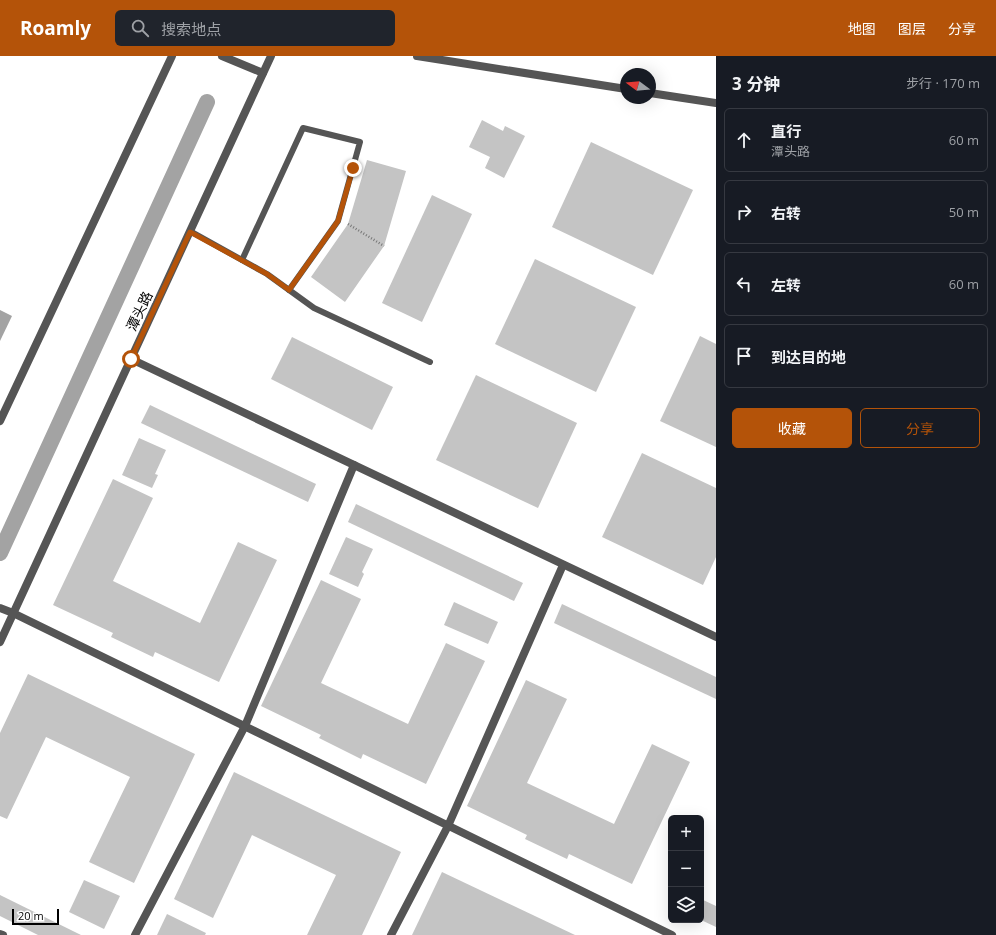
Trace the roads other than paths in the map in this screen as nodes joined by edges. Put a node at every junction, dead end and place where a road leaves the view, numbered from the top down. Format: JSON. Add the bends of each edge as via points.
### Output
{"nodes":[{"id":1,"x":172,"y":56,"type":"edge"},
{"id":2,"x":222,"y":56,"type":"edge"},
{"id":3,"x":272,"y":56,"type":"edge"},
{"id":4,"x":417,"y":56,"type":"edge"},
{"id":5,"x":264,"y":73,"type":"junction"},
{"id":6,"x":620,"y":88,"type":"edge"},
{"id":7,"x":656,"y":94,"type":"edge"},
{"id":8,"x":716,"y":104,"type":"edge"},
{"id":9,"x":190,"y":232,"type":"junction"},
{"id":10,"x":242,"y":260,"type":"junction"},
{"id":11,"x":289,"y":290,"type":"junction"},
{"id":12,"x":131,"y":359,"type":"junction"},
{"id":13,"x":430,"y":362,"type":"dead end"},
{"id":14,"x":0,"y":420,"type":"edge"},
{"id":15,"x":354,"y":465,"type":"junction"},
{"id":16,"x":563,"y":565,"type":"junction"},
{"id":17,"x":0,"y":608,"type":"edge"},
{"id":18,"x":13,"y":613,"type":"junction"},
{"id":19,"x":716,"y":638,"type":"edge"},
{"id":20,"x":0,"y":642,"type":"edge"},
{"id":21,"x":245,"y":726,"type":"junction"},
{"id":22,"x":448,"y":826,"type":"junction"},
{"id":23,"x":0,"y":934,"type":"edge"},
{"id":24,"x":3,"y":935,"type":"edge"},
{"id":25,"x":135,"y":935,"type":"edge"},
{"id":26,"x":391,"y":935,"type":"edge"},
{"id":27,"x":672,"y":935,"type":"edge"}],
"edges":[{"from":1,"to":14,"type":"street"},
{"from":2,"to":5,"type":"street"},
{"from":3,"to":5,"type":"street","name":"潭头路"},
{"from":4,"to":6,"type":"street"},
{"from":5,"to":9,"type":"street","name":"潭头路"},
{"from":7,"to":8,"type":"street"},
{"from":9,"to":10,"type":"lane"},
{"from":9,"to":12,"type":"street","name":"潭头路"},
{"from":10,"to":11,"type":"lane"},
{"from":10,"to":11,"type":"lane","via":[[303,128],[360,142],[338,221]]},
{"from":11,"to":13,"type":"lane","via":[[314,308]]},
{"from":12,"to":15,"type":"street"},
{"from":12,"to":18,"type":"street","name":"潭头路"},
{"from":15,"to":16,"type":"street"},
{"from":15,"to":21,"type":"street"},
{"from":16,"to":19,"type":"street"},
{"from":16,"to":22,"type":"street"},
{"from":17,"to":18,"type":"street"},
{"from":18,"to":20,"type":"street","name":"潭头路"},
{"from":18,"to":21,"type":"street"},
{"from":21,"to":22,"type":"street"},
{"from":21,"to":25,"type":"street"},
{"from":22,"to":26,"type":"street"},
{"from":22,"to":27,"type":"street"},
{"from":23,"to":24,"type":"street"}]}
